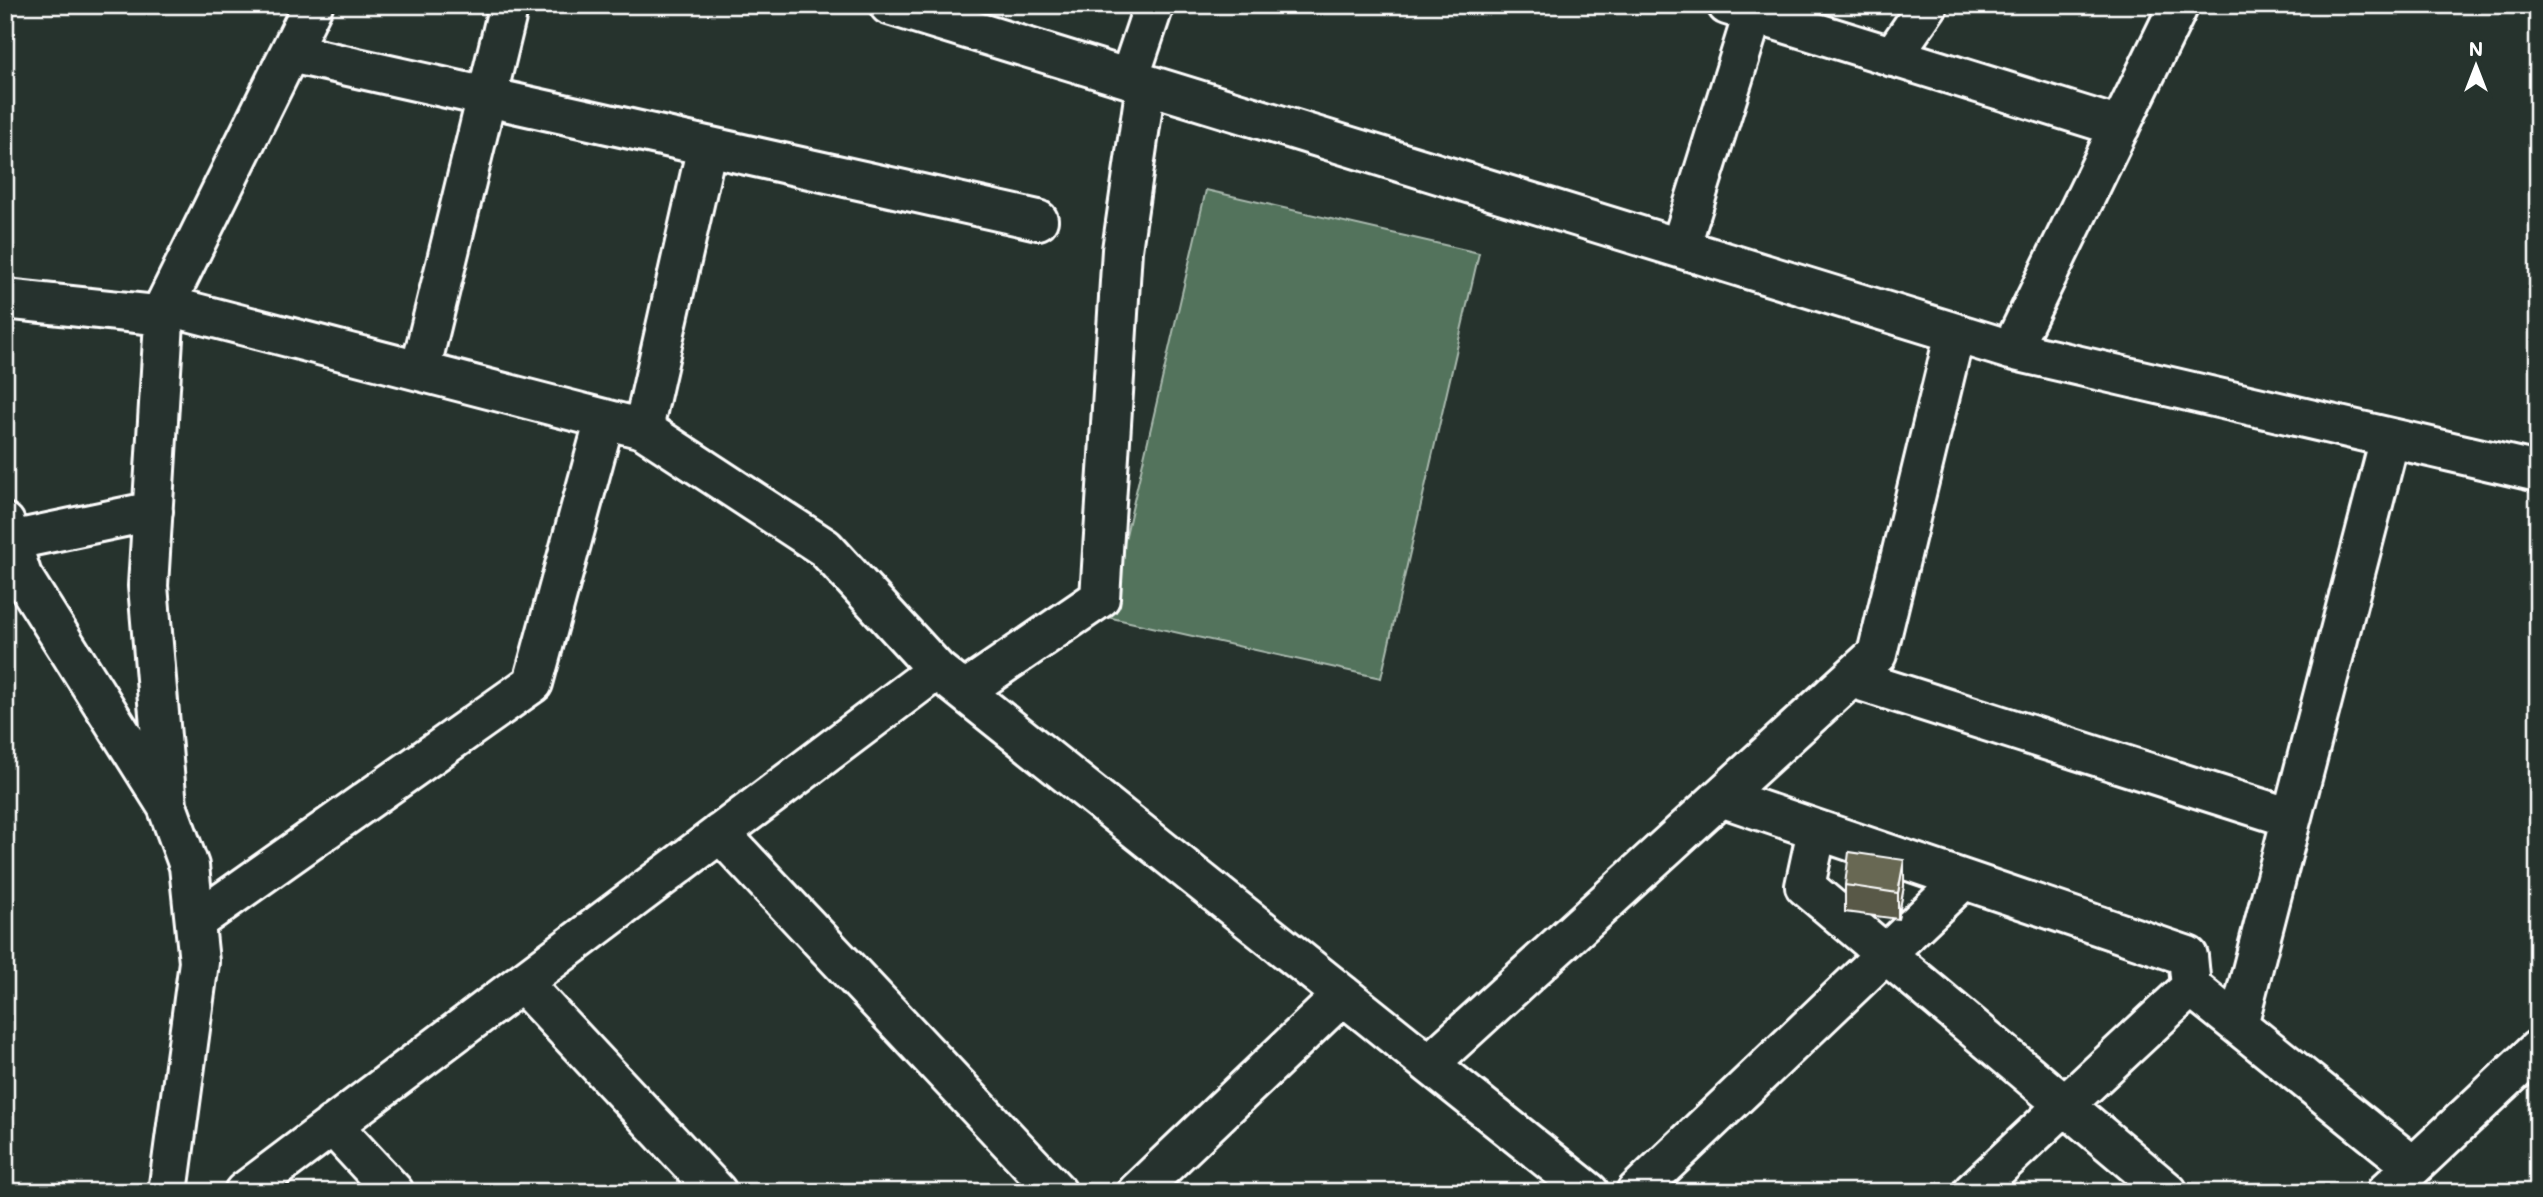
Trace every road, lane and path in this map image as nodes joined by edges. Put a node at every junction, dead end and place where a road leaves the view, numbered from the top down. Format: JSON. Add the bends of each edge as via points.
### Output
{"nodes":[{"id":1,"x":313,"y":5,"type":"edge"},
{"id":2,"x":509,"y":5,"type":"edge"},
{"id":3,"x":889,"y":5,"type":"edge"},
{"id":4,"x":1154,"y":5,"type":"edge"},
{"id":5,"x":1928,"y":5,"type":"edge"},
{"id":6,"x":2179,"y":5,"type":"edge"},
{"id":7,"x":1746,"y":8,"type":"edge"},
{"id":8,"x":290,"y":53,"type":"junction"},
{"id":9,"x":1892,"y":57,"type":"junction"},
{"id":10,"x":1138,"y":82,"type":"junction"},
{"id":11,"x":487,"y":97,"type":"junction"},
{"id":12,"x":2120,"y":127,"type":"junction"},
{"id":13,"x":707,"y":146,"type":"junction"},
{"id":14,"x":1038,"y":220,"type":"dead end"},
{"id":15,"x":1680,"y":248,"type":"junction"},
{"id":16,"x":5,"y":299,"type":"edge"},
{"id":17,"x":165,"y":310,"type":"junction"},
{"id":18,"x":1955,"y":333,"type":"junction"},
{"id":19,"x":2011,"y":350,"type":"junction"},
{"id":20,"x":420,"y":371,"type":"junction"},
{"id":21,"x":605,"y":419,"type":"junction"},
{"id":22,"x":643,"y":429,"type":"junction"},
{"id":23,"x":2389,"y":438,"type":"junction"},
{"id":24,"x":2538,"y":472,"type":"edge"},
{"id":25,"x":153,"y":511,"type":"junction"},
{"id":26,"x":7,"y":536,"type":"edge"},
{"id":27,"x":1851,"y":678,"type":"junction"},
{"id":28,"x":951,"y":680,"type":"junction"},
{"id":29,"x":1721,"y":797,"type":"junction"},
{"id":30,"x":167,"y":806,"type":"junction"},
{"id":31,"x":2291,"y":818,"type":"junction"},
{"id":32,"x":1817,"y":830,"type":"junction"},
{"id":33,"x":720,"y":832,"type":"junction"},
{"id":34,"x":1963,"y":880,"type":"junction"},
{"id":35,"x":195,"y":922,"type":"junction"},
{"id":36,"x":1885,"y":954,"type":"junction"},
{"id":37,"x":522,"y":983,"type":"junction"},
{"id":38,"x":2191,"y":987,"type":"junction"},
{"id":39,"x":1343,"y":995,"type":"junction"},
{"id":40,"x":2238,"y":1025,"type":"junction"},
{"id":41,"x":2538,"y":1049,"type":"edge"},
{"id":42,"x":1429,"y":1064,"type":"junction"},
{"id":43,"x":2065,"y":1105,"type":"junction"},
{"id":44,"x":332,"y":1125,"type":"junction"},
{"id":45,"x":2400,"y":1179,"type":"edge"},
{"id":46,"x":1561,"y":1184,"type":"edge"},
{"id":47,"x":167,"y":1192,"type":"edge"},
{"id":48,"x":244,"y":1192,"type":"edge"},
{"id":49,"x":394,"y":1192,"type":"edge"},
{"id":50,"x":718,"y":1192,"type":"edge"},
{"id":51,"x":1057,"y":1192,"type":"edge"},
{"id":52,"x":1138,"y":1192,"type":"edge"},
{"id":53,"x":1636,"y":1192,"type":"edge"},
{"id":54,"x":1972,"y":1192,"type":"edge"},
{"id":55,"x":2168,"y":1192,"type":"edge"}],
"edges":[{"from":1,"to":8,"type":"street"},
{"from":2,"to":11,"type":"street"},
{"from":3,"to":10,"type":"street"},
{"from":4,"to":10,"type":"street"},
{"from":5,"to":9,"type":"street"},
{"from":6,"to":12,"type":"street"},
{"from":7,"to":9,"type":"street"},
{"from":7,"to":15,"type":"street"},
{"from":8,"to":11,"type":"street"},
{"from":8,"to":17,"type":"street"},
{"from":9,"to":12,"type":"street"},
{"from":10,"to":15,"type":"street"},
{"from":10,"to":28,"type":"street","via":[[1122,250],[1100,598]]},
{"from":11,"to":13,"type":"street"},
{"from":11,"to":20,"type":"street"},
{"from":12,"to":19,"type":"street"},
{"from":13,"to":14,"type":"street"},
{"from":13,"to":22,"type":"street"},
{"from":15,"to":18,"type":"street"},
{"from":16,"to":17,"type":"street"},
{"from":17,"to":20,"type":"street"},
{"from":17,"to":25,"type":"street"},
{"from":18,"to":19,"type":"street"},
{"from":18,"to":27,"type":"street","via":[[1877,654]]},
{"from":19,"to":23,"type":"street"},
{"from":20,"to":21,"type":"street"},
{"from":21,"to":22,"type":"street"},
{"from":21,"to":35,"type":"street","via":[[533,683]]},
{"from":22,"to":28,"type":"street","via":[[825,548]]},
{"from":23,"to":24,"type":"street"},
{"from":23,"to":31,"type":"street"},
{"from":25,"to":26,"type":"street"},
{"from":25,"to":30,"type":"street","via":[[148,586]]},
{"from":26,"to":30,"type":"street","via":[[22,576]]},
{"from":27,"to":29,"type":"street"},
{"from":27,"to":31,"type":"street"},
{"from":28,"to":33,"type":"street"},
{"from":28,"to":39,"type":"street"},
{"from":29,"to":32,"type":"street"},
{"from":29,"to":42,"type":"street"},
{"from":30,"to":35,"type":"street","via":[[189,866]]},
{"from":31,"to":40,"type":"street"},
{"from":32,"to":34,"type":"street"},
{"from":32,"to":36,"type":"street","via":[[1805,886]]},
{"from":33,"to":37,"type":"street"},
{"from":33,"to":51,"type":"street"},
{"from":34,"to":36,"type":"street"},
{"from":34,"to":38,"type":"street","via":[[2189,956]]},
{"from":35,"to":47,"type":"street","via":[[199,962]]},
{"from":36,"to":43,"type":"street"},
{"from":36,"to":53,"type":"street"},
{"from":37,"to":44,"type":"street"},
{"from":37,"to":50,"type":"street"},
{"from":38,"to":40,"type":"street"},
{"from":38,"to":43,"type":"street"},
{"from":39,"to":42,"type":"street"},
{"from":39,"to":52,"type":"street"},
{"from":40,"to":45,"type":"street"},
{"from":41,"to":45,"type":"street"},
{"from":42,"to":46,"type":"street"},
{"from":43,"to":54,"type":"street"},
{"from":43,"to":55,"type":"street"},
{"from":44,"to":48,"type":"street"},
{"from":44,"to":49,"type":"street"}]}
